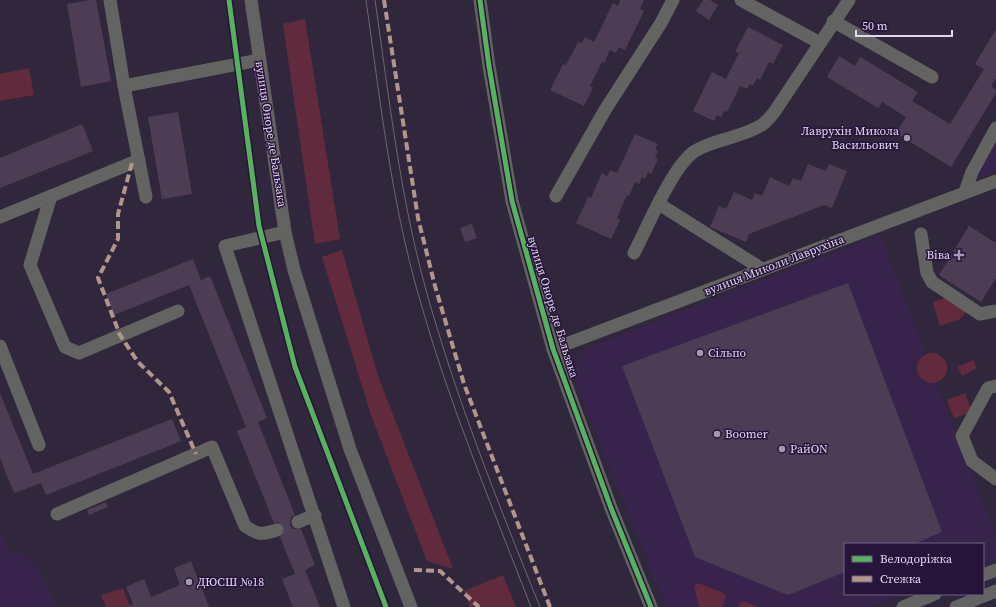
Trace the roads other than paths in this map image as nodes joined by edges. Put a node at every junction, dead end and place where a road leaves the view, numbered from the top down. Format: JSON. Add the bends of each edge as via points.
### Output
{"nodes":[{"id":1,"x":110,"y":0,"type":"edge"},
{"id":2,"x":251,"y":0,"type":"edge"},
{"id":3,"x":480,"y":0,"type":"edge"},
{"id":4,"x":673,"y":0,"type":"edge"},
{"id":5,"x":741,"y":0,"type":"edge"},
{"id":6,"x":849,"y":0,"type":"edge"},
{"id":7,"x":833,"y":21,"type":"junction"},
{"id":8,"x":820,"y":43,"type":"junction"},
{"id":9,"x":259,"y":60,"type":"junction"},
{"id":10,"x":932,"y":77,"type":"dead end"},
{"id":11,"x":124,"y":86,"type":"junction"},
{"id":12,"x":996,"y":128,"type":"edge"},
{"id":13,"x":139,"y":160,"type":"junction"},
{"id":14,"x":996,"y":181,"type":"edge"},
{"id":15,"x":965,"y":192,"type":"junction"},
{"id":16,"x":51,"y":196,"type":"junction"},
{"id":17,"x":556,"y":196,"type":"dead end"},
{"id":18,"x":146,"y":197,"type":"dead end"},
{"id":19,"x":659,"y":204,"type":"junction"},
{"id":20,"x":0,"y":217,"type":"edge"},
{"id":21,"x":286,"y":232,"type":"junction"},
{"id":22,"x":921,"y":234,"type":"dead end"},
{"id":23,"x":634,"y":253,"type":"dead end"},
{"id":24,"x":762,"y":270,"type":"junction"},
{"id":25,"x":178,"y":311,"type":"dead end"},
{"id":26,"x":996,"y":311,"type":"edge"},
{"id":27,"x":0,"y":346,"type":"edge"},
{"id":28,"x":553,"y":349,"type":"junction"},
{"id":29,"x":996,"y":386,"type":"edge"},
{"id":30,"x":39,"y":445,"type":"dead end"},
{"id":31,"x":996,"y":479,"type":"edge"},
{"id":32,"x":57,"y":514,"type":"dead end"},
{"id":33,"x":315,"y":514,"type":"junction"},
{"id":34,"x":298,"y":522,"type":"tunnel mouth"},
{"id":35,"x":277,"y":530,"type":"tunnel mouth"},
{"id":36,"x":996,"y":570,"type":"edge"},
{"id":37,"x":984,"y":575,"type":"edge"},
{"id":38,"x":996,"y":591,"type":"edge"},
{"id":39,"x":933,"y":595,"type":"edge"},
{"id":40,"x":344,"y":607,"type":"edge"},
{"id":41,"x":411,"y":607,"type":"edge"},
{"id":42,"x":651,"y":607,"type":"edge"},
{"id":43,"x":903,"y":607,"type":"edge"},
{"id":44,"x":956,"y":607,"type":"edge"}],
"edges":[{"from":1,"to":11,"type":"street"},
{"from":2,"to":9,"type":"street","name":"вулиця Оноре де Бальзака"},
{"from":3,"to":28,"type":"street","name":"вулиця Оноре де Бальзака","via":[[512,202]]},
{"from":4,"to":17,"type":"street","via":[[605,110]]},
{"from":5,"to":8,"type":"street"},
{"from":6,"to":7,"type":"street"},
{"from":7,"to":8,"type":"street"},
{"from":7,"to":10,"type":"street"},
{"from":8,"to":19,"type":"street","via":[[775,111],[762,125],[695,151],[679,167]]},
{"from":9,"to":11,"type":"street"},
{"from":9,"to":21,"type":"street","name":"вулиця Оноре де Бальзака"},
{"from":11,"to":13,"type":"street"},
{"from":12,"to":15,"type":"street","via":[[972,172]]},
{"from":13,"to":16,"type":"street"},
{"from":13,"to":18,"type":"street"},
{"from":14,"to":15,"type":"street","name":"вулиця Миколи Лаврухіна"},
{"from":15,"to":24,"type":"street","name":"вулиця Миколи Лаврухіна"},
{"from":16,"to":20,"type":"street"},
{"from":16,"to":25,"type":"street","via":[[30,265],[65,347],[79,353]]},
{"from":19,"to":23,"type":"street"},
{"from":19,"to":24,"type":"street"},
{"from":21,"to":33,"type":"street","via":[[225,246]]},
{"from":21,"to":41,"type":"street","name":"вулиця Оноре де Бальзака","via":[[294,270],[350,449]]},
{"from":22,"to":26,"type":"street","via":[[927,273],[932,282],[980,314]]},
{"from":24,"to":28,"type":"street","name":"вулиця Миколи Лаврухіна"},
{"from":27,"to":30,"type":"street"},
{"from":28,"to":42,"type":"street","name":"вулиця Оноре де Бальзака","via":[[611,508]]},
{"from":29,"to":31,"type":"street","via":[[988,388],[962,436],[972,461]]},
{"from":32,"to":35,"type":"street","via":[[212,447],[245,526],[263,534]]},
{"from":33,"to":34,"type":"street"},
{"from":33,"to":40,"type":"street"},
{"from":36,"to":37,"type":"street"},
{"from":38,"to":44,"type":"street"},
{"from":39,"to":43,"type":"street"}]}
